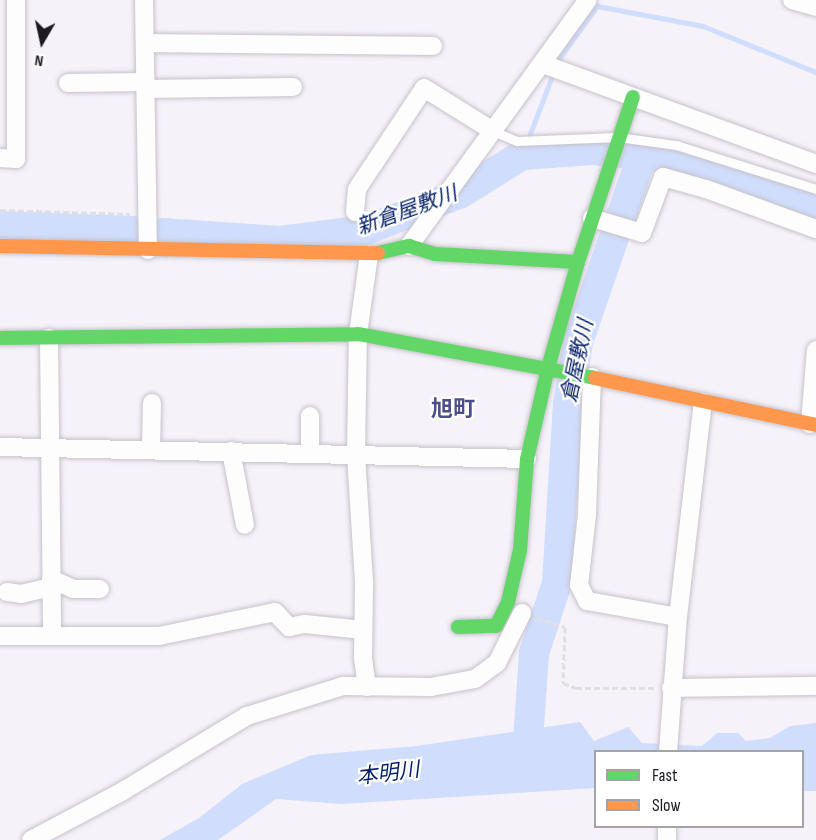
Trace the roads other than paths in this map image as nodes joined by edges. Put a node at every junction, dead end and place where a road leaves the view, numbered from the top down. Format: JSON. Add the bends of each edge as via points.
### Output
{"nodes":[{"id":1,"x":144,"y":0,"type":"edge"},
{"id":2,"x":588,"y":0,"type":"edge"},
{"id":3,"x":792,"y":0,"type":"edge"},
{"id":4,"x":11,"y":7,"type":"edge"},
{"id":5,"x":816,"y":7,"type":"edge"},
{"id":6,"x":146,"y":44,"type":"junction"},
{"id":7,"x":433,"y":46,"type":"dead end"},
{"id":8,"x":543,"y":64,"type":"junction"},
{"id":9,"x":68,"y":83,"type":"dead end"},
{"id":10,"x":146,"y":85,"type":"junction"},
{"id":11,"x":293,"y":87,"type":"dead end"},
{"id":12,"x":633,"y":97,"type":"junction"},
{"id":13,"x":493,"y":131,"type":"junction"},
{"id":14,"x":618,"y":137,"type":"junction"},
{"id":15,"x":0,"y":158,"type":"edge"},
{"id":16,"x":816,"y":164,"type":"edge"},
{"id":17,"x":816,"y":189,"type":"edge"},
{"id":18,"x":355,"y":212,"type":"dead end"},
{"id":19,"x":598,"y":220,"type":"junction"},
{"id":20,"x":816,"y":229,"type":"edge"},
{"id":21,"x":0,"y":246,"type":"edge"},
{"id":22,"x":409,"y":246,"type":"junction"},
{"id":23,"x":148,"y":250,"type":"junction"},
{"id":24,"x":369,"y":255,"type":"junction"},
{"id":25,"x":578,"y":262,"type":"junction"},
{"id":26,"x":358,"y":334,"type":"junction"},
{"id":27,"x":0,"y":338,"type":"edge"},
{"id":28,"x":49,"y":338,"type":"junction"},
{"id":29,"x":816,"y":350,"type":"edge"},
{"id":30,"x":553,"y":369,"type":"junction"},
{"id":31,"x":587,"y":376,"type":"junction"},
{"id":32,"x":704,"y":402,"type":"junction"},
{"id":33,"x":152,"y":403,"type":"dead end"},
{"id":34,"x":310,"y":416,"type":"dead end"},
{"id":35,"x":813,"y":424,"type":"edge"},
{"id":36,"x":49,"y":446,"type":"junction"},
{"id":37,"x":0,"y":447,"type":"edge"},
{"id":38,"x":151,"y":449,"type":"junction"},
{"id":39,"x":231,"y":451,"type":"junction"},
{"id":40,"x":310,"y":453,"type":"junction"},
{"id":41,"x":356,"y":455,"type":"junction"},
{"id":42,"x":527,"y":459,"type":"junction"},
{"id":43,"x":245,"y":525,"type":"dead end"},
{"id":44,"x":51,"y":583,"type":"junction"},
{"id":45,"x":100,"y":589,"type":"dead end"},
{"id":46,"x":7,"y":592,"type":"dead end"},
{"id":47,"x":522,"y":613,"type":"road end"},
{"id":48,"x":678,"y":617,"type":"junction"},
{"id":49,"x":458,"y":627,"type":"dead end"},
{"id":50,"x":363,"y":630,"type":"junction"},
{"id":51,"x":52,"y":635,"type":"junction"},
{"id":52,"x":0,"y":636,"type":"edge"},
{"id":53,"x":816,"y":686,"type":"edge"},
{"id":54,"x":367,"y":687,"type":"junction"},
{"id":55,"x":671,"y":688,"type":"junction"},
{"id":56,"x":668,"y":750,"type":"edge"},
{"id":57,"x":31,"y":840,"type":"edge"}],
"edges":[{"from":1,"to":6,"type":"street"},
{"from":2,"to":8,"type":"street"},
{"from":3,"to":5,"type":"street"},
{"from":4,"to":15,"type":"street","via":[[16,159]]},
{"from":6,"to":7,"type":"street"},
{"from":6,"to":10,"type":"street"},
{"from":8,"to":12,"type":"street"},
{"from":8,"to":13,"type":"street"},
{"from":9,"to":10,"type":"street"},
{"from":10,"to":11,"type":"street"},
{"from":10,"to":23,"type":"street"},
{"from":12,"to":14,"type":"street"},
{"from":12,"to":16,"type":"street"},
{"from":13,"to":14,"type":"lane","via":[[517,141]]},
{"from":13,"to":18,"type":"street","via":[[424,88],[357,189]]},
{"from":13,"to":22,"type":"street","via":[[426,228]]},
{"from":14,"to":17,"type":"lane","via":[[676,145]]},
{"from":14,"to":19,"type":"street"},
{"from":19,"to":20,"type":"street","via":[[642,232],[663,177]]},
{"from":19,"to":25,"type":"street"},
{"from":21,"to":23,"type":"street"},
{"from":22,"to":24,"type":"street"},
{"from":22,"to":25,"type":"street","via":[[435,254]]},
{"from":23,"to":24,"type":"street"},
{"from":24,"to":26,"type":"street"},
{"from":25,"to":30,"type":"street"},
{"from":26,"to":28,"type":"street"},
{"from":26,"to":30,"type":"street"},
{"from":26,"to":41,"type":"street"},
{"from":27,"to":28,"type":"street"},
{"from":28,"to":36,"type":"street"},
{"from":29,"to":35,"type":"street"},
{"from":30,"to":31,"type":"street"},
{"from":30,"to":42,"type":"street"},
{"from":31,"to":32,"type":"street"},
{"from":31,"to":48,"type":"street","via":[[587,515],[579,585],[587,601]]},
{"from":32,"to":35,"type":"street"},
{"from":32,"to":48,"type":"street"},
{"from":33,"to":38,"type":"street"},
{"from":34,"to":40,"type":"street"},
{"from":36,"to":37,"type":"street"},
{"from":36,"to":38,"type":"street"},
{"from":36,"to":44,"type":"street","via":[[41,523]]},
{"from":38,"to":39,"type":"street"},
{"from":39,"to":40,"type":"street"},
{"from":39,"to":43,"type":"street"},
{"from":40,"to":41,"type":"street"},
{"from":41,"to":42,"type":"street"},
{"from":41,"to":50,"type":"street"},
{"from":42,"to":49,"type":"street","via":[[520,550],[508,602],[496,626]]},
{"from":44,"to":45,"type":"street","via":[[73,589]]},
{"from":44,"to":46,"type":"street","via":[[21,594]]},
{"from":44,"to":51,"type":"street"},
{"from":47,"to":54,"type":"street","via":[[497,663],[475,679],[431,687]]},
{"from":48,"to":55,"type":"street"},
{"from":50,"to":51,"type":"street","via":[[305,624],[289,627],[275,612],[159,636]]},
{"from":50,"to":54,"type":"street"},
{"from":51,"to":52,"type":"street"},
{"from":53,"to":55,"type":"street"},
{"from":54,"to":57,"type":"street","via":[[343,686],[248,716],[123,791]]},
{"from":55,"to":56,"type":"street"}]}
